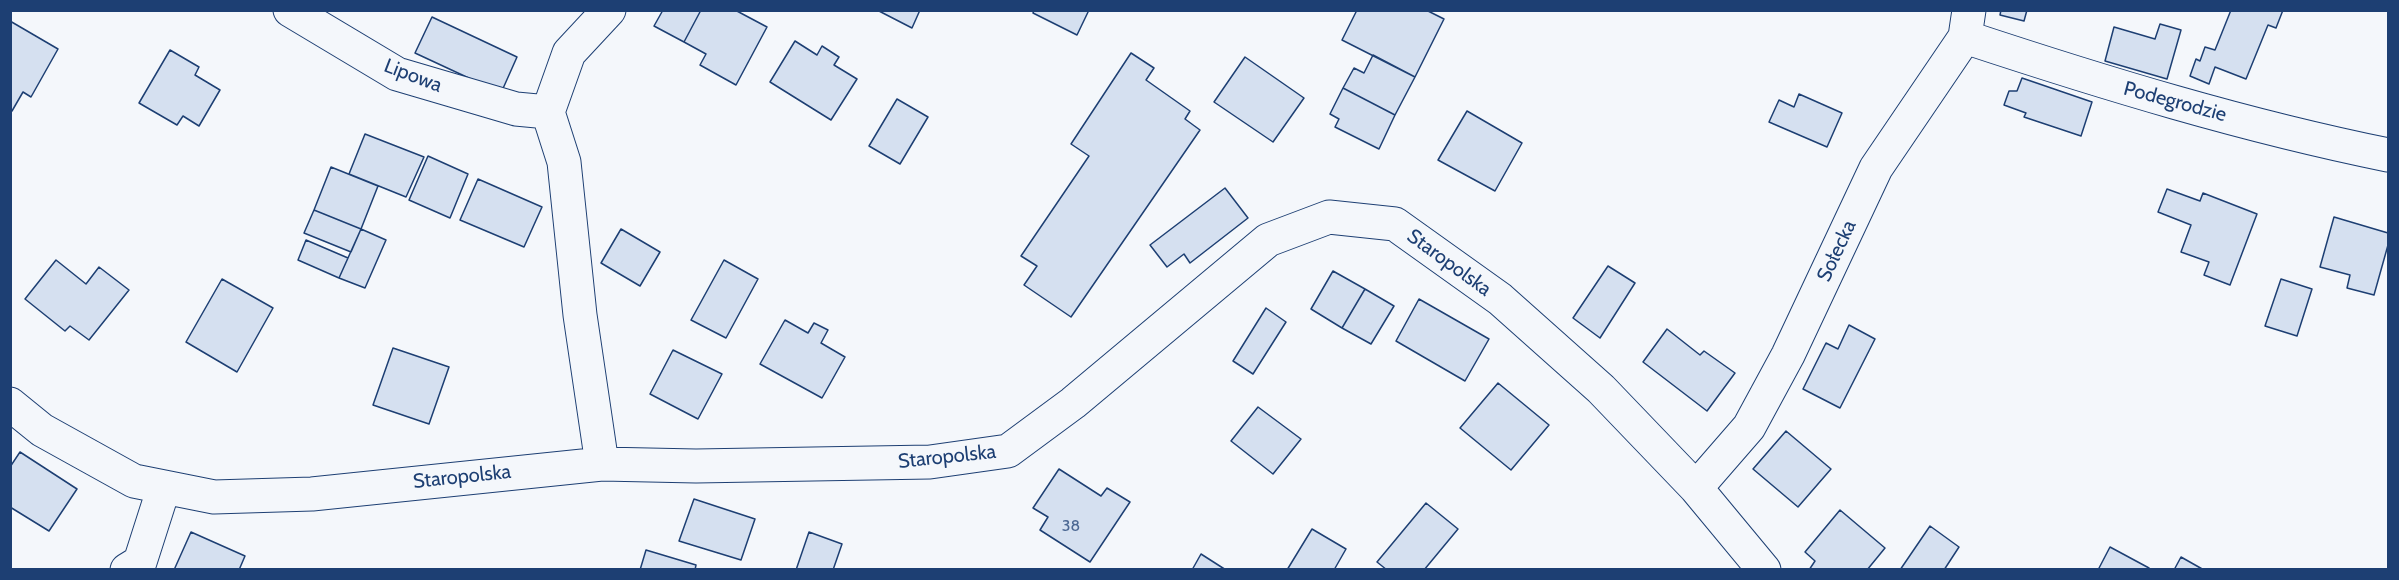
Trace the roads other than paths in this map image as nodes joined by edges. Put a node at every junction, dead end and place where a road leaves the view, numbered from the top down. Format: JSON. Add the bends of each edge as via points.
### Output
{"nodes":[{"id":1,"x":290,"y":10,"type":"edge"},
{"id":2,"x":609,"y":10,"type":"edge"},
{"id":3,"x":1967,"y":24,"type":"edge"},
{"id":4,"x":548,"y":112,"type":"junction"},
{"id":5,"x":2388,"y":155,"type":"edge"},
{"id":6,"x":10,"y":404,"type":"edge"},
{"id":7,"x":602,"y":464,"type":"junction"},
{"id":8,"x":164,"y":487,"type":"junction"},
{"id":9,"x":1696,"y":488,"type":"junction"},
{"id":10,"x":127,"y":570,"type":"edge"},
{"id":11,"x":1764,"y":570,"type":"edge"}],
"edges":[{"from":1,"to":4,"type":"street","name":"Lipowa","via":[[397,74],[516,109]]},
{"from":2,"to":4,"type":"street","via":[[569,52]]},
{"from":3,"to":5,"type":"street","name":"Podegrodzie","via":[[2092,79],[2309,139]]},
{"from":3,"to":9,"type":"street","name":"Sołecka","via":[[1876,168],[1788,355],[1749,427]]},
{"from":4,"to":7,"type":"street","via":[[564,162],[580,315]]},
{"from":6,"to":8,"type":"street","name":"Staropolska","via":[[42,430],[134,481]]},
{"from":7,"to":8,"type":"street","name":"Staropolska","via":[[312,494],[214,497]]},
{"from":7,"to":9,"type":"street","name":"Staropolska","via":[[930,462],[1008,451],[1073,403],[1268,240],[1329,217],[1395,224],[1500,299],[1601,389]]},
{"from":8,"to":10,"type":"street","via":[[140,562]]},
{"from":9,"to":11,"type":"street","name":"Staropolska"}]}
